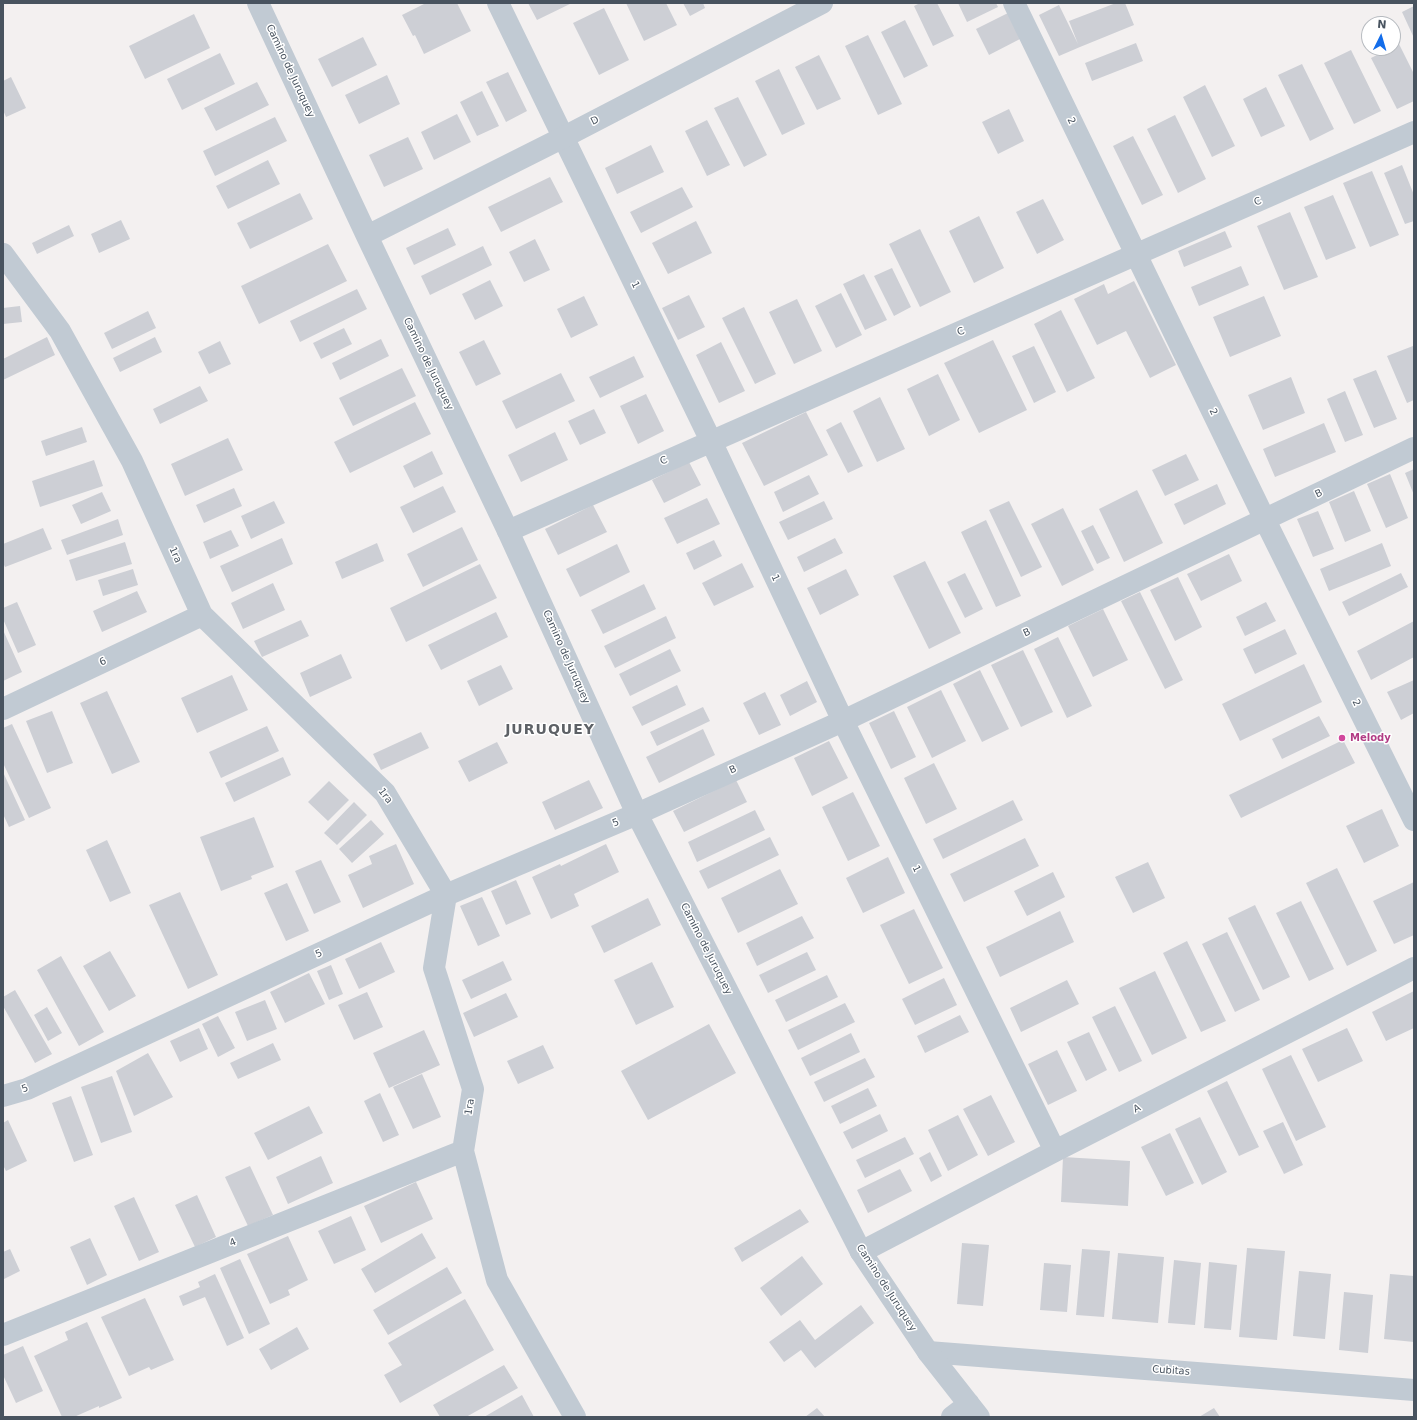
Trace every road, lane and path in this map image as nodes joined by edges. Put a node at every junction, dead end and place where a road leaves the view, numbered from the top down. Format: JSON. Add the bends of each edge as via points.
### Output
{"nodes":[{"id":1,"x":258,"y":3,"type":"edge"},
{"id":2,"x":498,"y":3,"type":"edge"},
{"id":3,"x":822,"y":3,"type":"edge"},
{"id":4,"x":1014,"y":3,"type":"edge"},
{"id":5,"x":1414,"y":132,"type":"edge"},
{"id":6,"x":564,"y":137,"type":"junction"},
{"id":7,"x":366,"y":236,"type":"junction"},
{"id":8,"x":3,"y":254,"type":"edge"},
{"id":9,"x":1137,"y":256,"type":"junction"},
{"id":10,"x":710,"y":441,"type":"junction"},
{"id":11,"x":1414,"y":448,"type":"edge"},
{"id":12,"x":1265,"y":520,"type":"junction"},
{"id":13,"x":508,"y":531,"type":"junction"},
{"id":14,"x":202,"y":615,"type":"junction"},
{"id":15,"x":3,"y":709,"type":"edge"},
{"id":16,"x":843,"y":721,"type":"junction"},
{"id":17,"x":637,"y":814,"type":"junction"},
{"id":18,"x":1414,"y":820,"type":"edge"},
{"id":19,"x":446,"y":895,"type":"junction"},
{"id":20,"x":1414,"y":968,"type":"edge"},
{"id":21,"x":3,"y":1096,"type":"edge"},
{"id":22,"x":463,"y":1151,"type":"junction"},
{"id":23,"x":1055,"y":1151,"type":"junction"},
{"id":24,"x":861,"y":1252,"type":"junction"},
{"id":25,"x":3,"y":1335,"type":"edge"},
{"id":26,"x":928,"y":1352,"type":"junction"},
{"id":27,"x":1414,"y":1390,"type":"edge"},
{"id":28,"x":974,"y":1410,"type":"edge"},
{"id":29,"x":575,"y":1417,"type":"edge"},
{"id":30,"x":952,"y":1417,"type":"edge"}],
"edges":[{"from":1,"to":7,"type":"street","name":"Camino de Juruquey"},
{"from":2,"to":6,"type":"street","name":"1"},
{"from":3,"to":6,"type":"street","name":"D"},
{"from":4,"to":9,"type":"street","name":"2"},
{"from":5,"to":9,"type":"street","name":"C"},
{"from":6,"to":7,"type":"street","name":"D"},
{"from":6,"to":10,"type":"street","name":"1"},
{"from":7,"to":13,"type":"street","name":"Camino de Juruquey"},
{"from":8,"to":14,"type":"street","name":"1ra","via":[[60,331],[128,454]]},
{"from":9,"to":10,"type":"street","name":"C"},
{"from":9,"to":12,"type":"street","name":"2"},
{"from":10,"to":13,"type":"street","name":"C"},
{"from":10,"to":16,"type":"street","name":"1"},
{"from":11,"to":12,"type":"street","name":"B"},
{"from":12,"to":16,"type":"street","name":"B"},
{"from":12,"to":18,"type":"street","name":"2"},
{"from":13,"to":17,"type":"street","name":"Camino de Juruquey"},
{"from":14,"to":15,"type":"street","name":"6"},
{"from":14,"to":19,"type":"street","name":"1ra","via":[[385,793]]},
{"from":16,"to":17,"type":"street","name":"B"},
{"from":16,"to":23,"type":"street","name":"1"},
{"from":17,"to":19,"type":"street","name":"5"},
{"from":17,"to":24,"type":"street","name":"Camino de Juruquey"},
{"from":19,"to":21,"type":"street","name":"5","via":[[27,1089]]},
{"from":19,"to":22,"type":"street","name":"1ra","via":[[434,968],[473,1089]]},
{"from":20,"to":23,"type":"street","name":"A"},
{"from":22,"to":25,"type":"street","name":"4"},
{"from":22,"to":29,"type":"street","name":"1ra","via":[[497,1280]]},
{"from":23,"to":24,"type":"street","name":"A"},
{"from":24,"to":26,"type":"street","name":"Camino de Juruquey"},
{"from":26,"to":27,"type":"street","name":"Cubitas"},
{"from":26,"to":28,"type":"street","name":"Camino de Juruquey"},
{"from":28,"to":30,"type":"street"}]}
